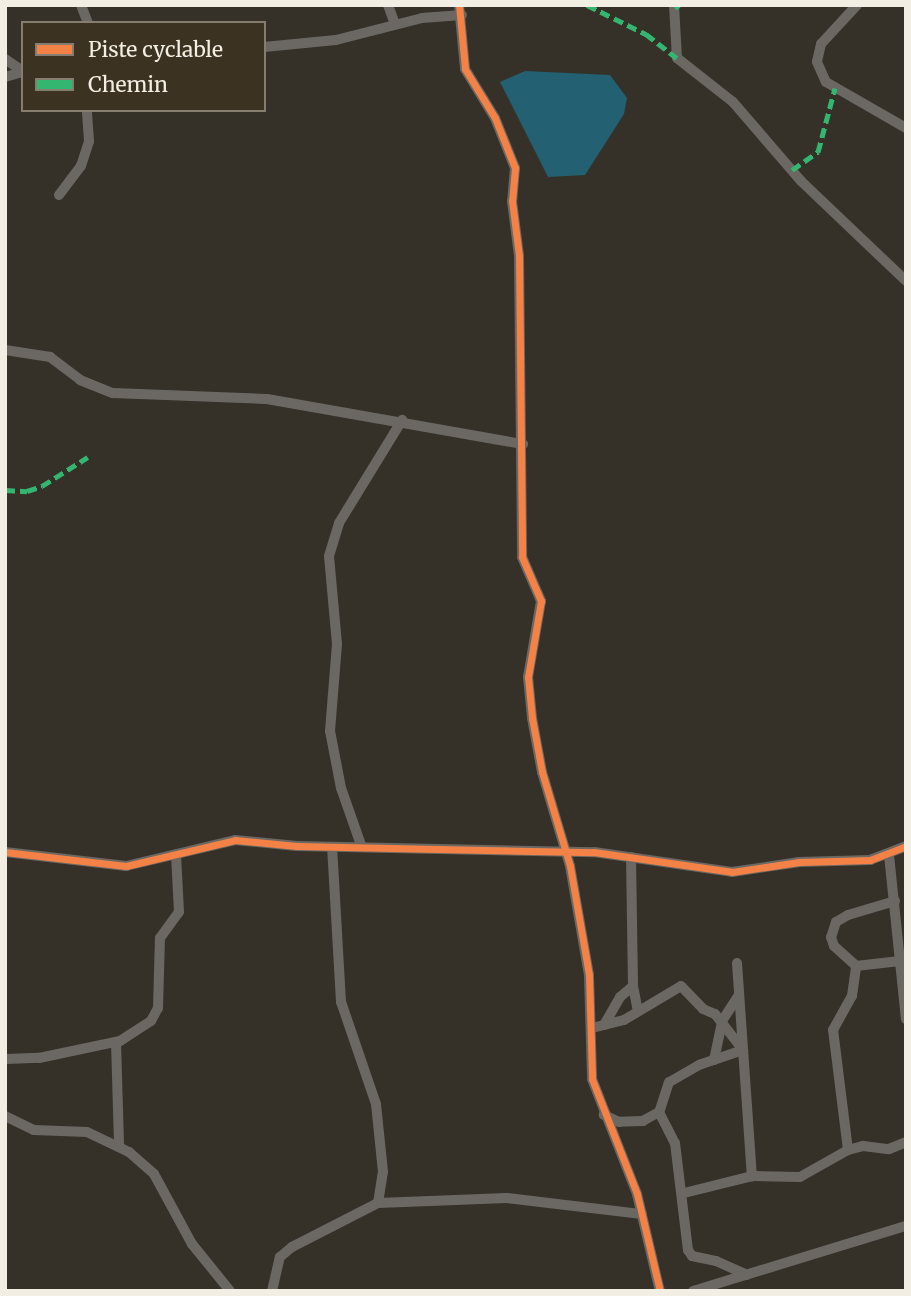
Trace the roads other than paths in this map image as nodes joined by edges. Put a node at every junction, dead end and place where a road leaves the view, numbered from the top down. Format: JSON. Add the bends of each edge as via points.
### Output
{"nodes":[{"id":1,"x":387,"y":5,"type":"edge"},
{"id":2,"x":674,"y":5,"type":"edge"},
{"id":3,"x":857,"y":5,"type":"edge"},
{"id":4,"x":461,"y":10,"type":"edge"},
{"id":5,"x":395,"y":24,"type":"junction"},
{"id":6,"x":266,"y":47,"type":"edge"},
{"id":7,"x":5,"y":59,"type":"edge"},
{"id":8,"x":21,"y":71,"type":"edge"},
{"id":9,"x":87,"y":112,"type":"edge"},
{"id":10,"x":906,"y":128,"type":"edge"},
{"id":11,"x":59,"y":195,"type":"dead end"},
{"id":12,"x":906,"y":281,"type":"edge"},
{"id":13,"x":5,"y":350,"type":"edge"},
{"id":14,"x":402,"y":420,"type":"junction"},
{"id":15,"x":523,"y":444,"type":"junction"},
{"id":16,"x":5,"y":842,"type":"edge"},
{"id":17,"x":361,"y":845,"type":"junction"},
{"id":18,"x":906,"y":846,"type":"edge"},
{"id":19,"x":332,"y":847,"type":"junction"},
{"id":20,"x":9,"y":852,"type":"edge"},
{"id":21,"x":566,"y":853,"type":"junction"},
{"id":22,"x":176,"y":855,"type":"junction"},
{"id":23,"x":888,"y":855,"type":"junction"},
{"id":24,"x":631,"y":857,"type":"junction"},
{"id":25,"x":895,"y":901,"type":"junction"},
{"id":26,"x":900,"y":961,"type":"junction"},
{"id":27,"x":737,"y":963,"type":"dead end"},
{"id":28,"x":856,"y":966,"type":"junction"},
{"id":29,"x":633,"y":986,"type":"junction"},
{"id":30,"x":739,"y":995,"type":"junction"},
{"id":31,"x":638,"y":1011,"type":"junction"},
{"id":32,"x":906,"y":1019,"type":"edge"},
{"id":33,"x":722,"y":1021,"type":"junction"},
{"id":34,"x":604,"y":1025,"type":"junction"},
{"id":35,"x":592,"y":1028,"type":"junction"},
{"id":36,"x":116,"y":1042,"type":"junction"},
{"id":37,"x":743,"y":1050,"type":"junction"},
{"id":38,"x":5,"y":1059,"type":"edge"},
{"id":39,"x":714,"y":1060,"type":"junction"},
{"id":40,"x":659,"y":1112,"type":"junction"},
{"id":41,"x":602,"y":1113,"type":"junction"},
{"id":42,"x":5,"y":1116,"type":"edge"},
{"id":43,"x":906,"y":1142,"type":"edge"},
{"id":44,"x":119,"y":1145,"type":"junction"},
{"id":45,"x":848,"y":1150,"type":"junction"},
{"id":46,"x":752,"y":1177,"type":"junction"},
{"id":47,"x":684,"y":1193,"type":"junction"},
{"id":48,"x":378,"y":1203,"type":"junction"},
{"id":49,"x":642,"y":1214,"type":"junction"},
{"id":50,"x":906,"y":1226,"type":"edge"},
{"id":51,"x":747,"y":1275,"type":"junction"},
{"id":52,"x":230,"y":1291,"type":"edge"},
{"id":53,"x":272,"y":1291,"type":"edge"},
{"id":54,"x":660,"y":1291,"type":"edge"},
{"id":55,"x":694,"y":1291,"type":"edge"}],
"edges":[{"from":1,"to":5,"type":"street"},
{"from":2,"to":12,"type":"street","via":[[677,58],[733,102],[801,181]]},
{"from":3,"to":10,"type":"street","via":[[821,44],[817,62],[826,82]]},
{"from":4,"to":5,"type":"street"},
{"from":4,"to":15,"type":"street","via":[[466,69],[495,118],[515,168],[512,201],[519,256]]},
{"from":5,"to":6,"type":"street","via":[[336,40]]},
{"from":7,"to":8,"type":"street"},
{"from":9,"to":11,"type":"street","via":[[89,141],[81,166]]},
{"from":13,"to":14,"type":"street","via":[[50,357],[80,380],[113,393],[267,400]]},
{"from":14,"to":15,"type":"street"},
{"from":14,"to":17,"type":"street","via":[[339,523],[329,556],[337,644],[330,731],[341,788]]},
{"from":15,"to":21,"type":"street","via":[[522,556],[537,587],[541,615],[529,661],[530,704],[542,772]]},
{"from":16,"to":20,"type":"street"},
{"from":17,"to":19,"type":"street"},
{"from":17,"to":21,"type":"street"},
{"from":18,"to":23,"type":"street"},
{"from":19,"to":22,"type":"street","via":[[234,840]]},
{"from":19,"to":48,"type":"street","via":[[337,975],[346,1027],[376,1104],[383,1164]]},
{"from":20,"to":22,"type":"street","via":[[126,866]]},
{"from":21,"to":24,"type":"street"},
{"from":21,"to":35,"type":"street","via":[[589,975]]},
{"from":22,"to":36,"type":"street","via":[[179,912],[157,949],[158,1009],[151,1021]]},
{"from":23,"to":24,"type":"street","via":[[732,872]]},
{"from":23,"to":25,"type":"street"},
{"from":24,"to":29,"type":"street"},
{"from":25,"to":26,"type":"street"},
{"from":25,"to":28,"type":"street","via":[[869,906],[836,922],[831,937],[834,946]]},
{"from":26,"to":28,"type":"street"},
{"from":26,"to":32,"type":"street"},
{"from":27,"to":30,"type":"street"},
{"from":28,"to":45,"type":"street","via":[[852,996],[833,1030]]},
{"from":29,"to":31,"type":"street"},
{"from":29,"to":34,"type":"street","via":[[620,997]]},
{"from":30,"to":33,"type":"street"},
{"from":30,"to":37,"type":"street"},
{"from":31,"to":33,"type":"street","via":[[681,986]]},
{"from":31,"to":34,"type":"street"},
{"from":33,"to":37,"type":"street"},
{"from":33,"to":39,"type":"street"},
{"from":34,"to":35,"type":"street"},
{"from":35,"to":41,"type":"street","via":[[592,1079]]},
{"from":36,"to":38,"type":"street","via":[[39,1058]]},
{"from":36,"to":44,"type":"street"},
{"from":37,"to":39,"type":"street"},
{"from":37,"to":46,"type":"street"},
{"from":39,"to":40,"type":"street","via":[[669,1082]]},
{"from":40,"to":41,"type":"street","via":[[631,1123],[610,1121]]},
{"from":40,"to":47,"type":"street","via":[[675,1143]]},
{"from":41,"to":49,"type":"street"},
{"from":42,"to":44,"type":"street","via":[[34,1130],[87,1132]]},
{"from":43,"to":45,"type":"street","via":[[889,1149],[863,1146]]},
{"from":44,"to":52,"type":"street","via":[[154,1174],[192,1244]]},
{"from":45,"to":46,"type":"street","via":[[811,1174]]},
{"from":46,"to":47,"type":"street"},
{"from":47,"to":51,"type":"street","via":[[692,1256]]},
{"from":48,"to":49,"type":"street","via":[[507,1198]]},
{"from":48,"to":53,"type":"street","via":[[279,1257]]},
{"from":49,"to":54,"type":"street"},
{"from":50,"to":51,"type":"street"},
{"from":51,"to":55,"type":"street"}]}
